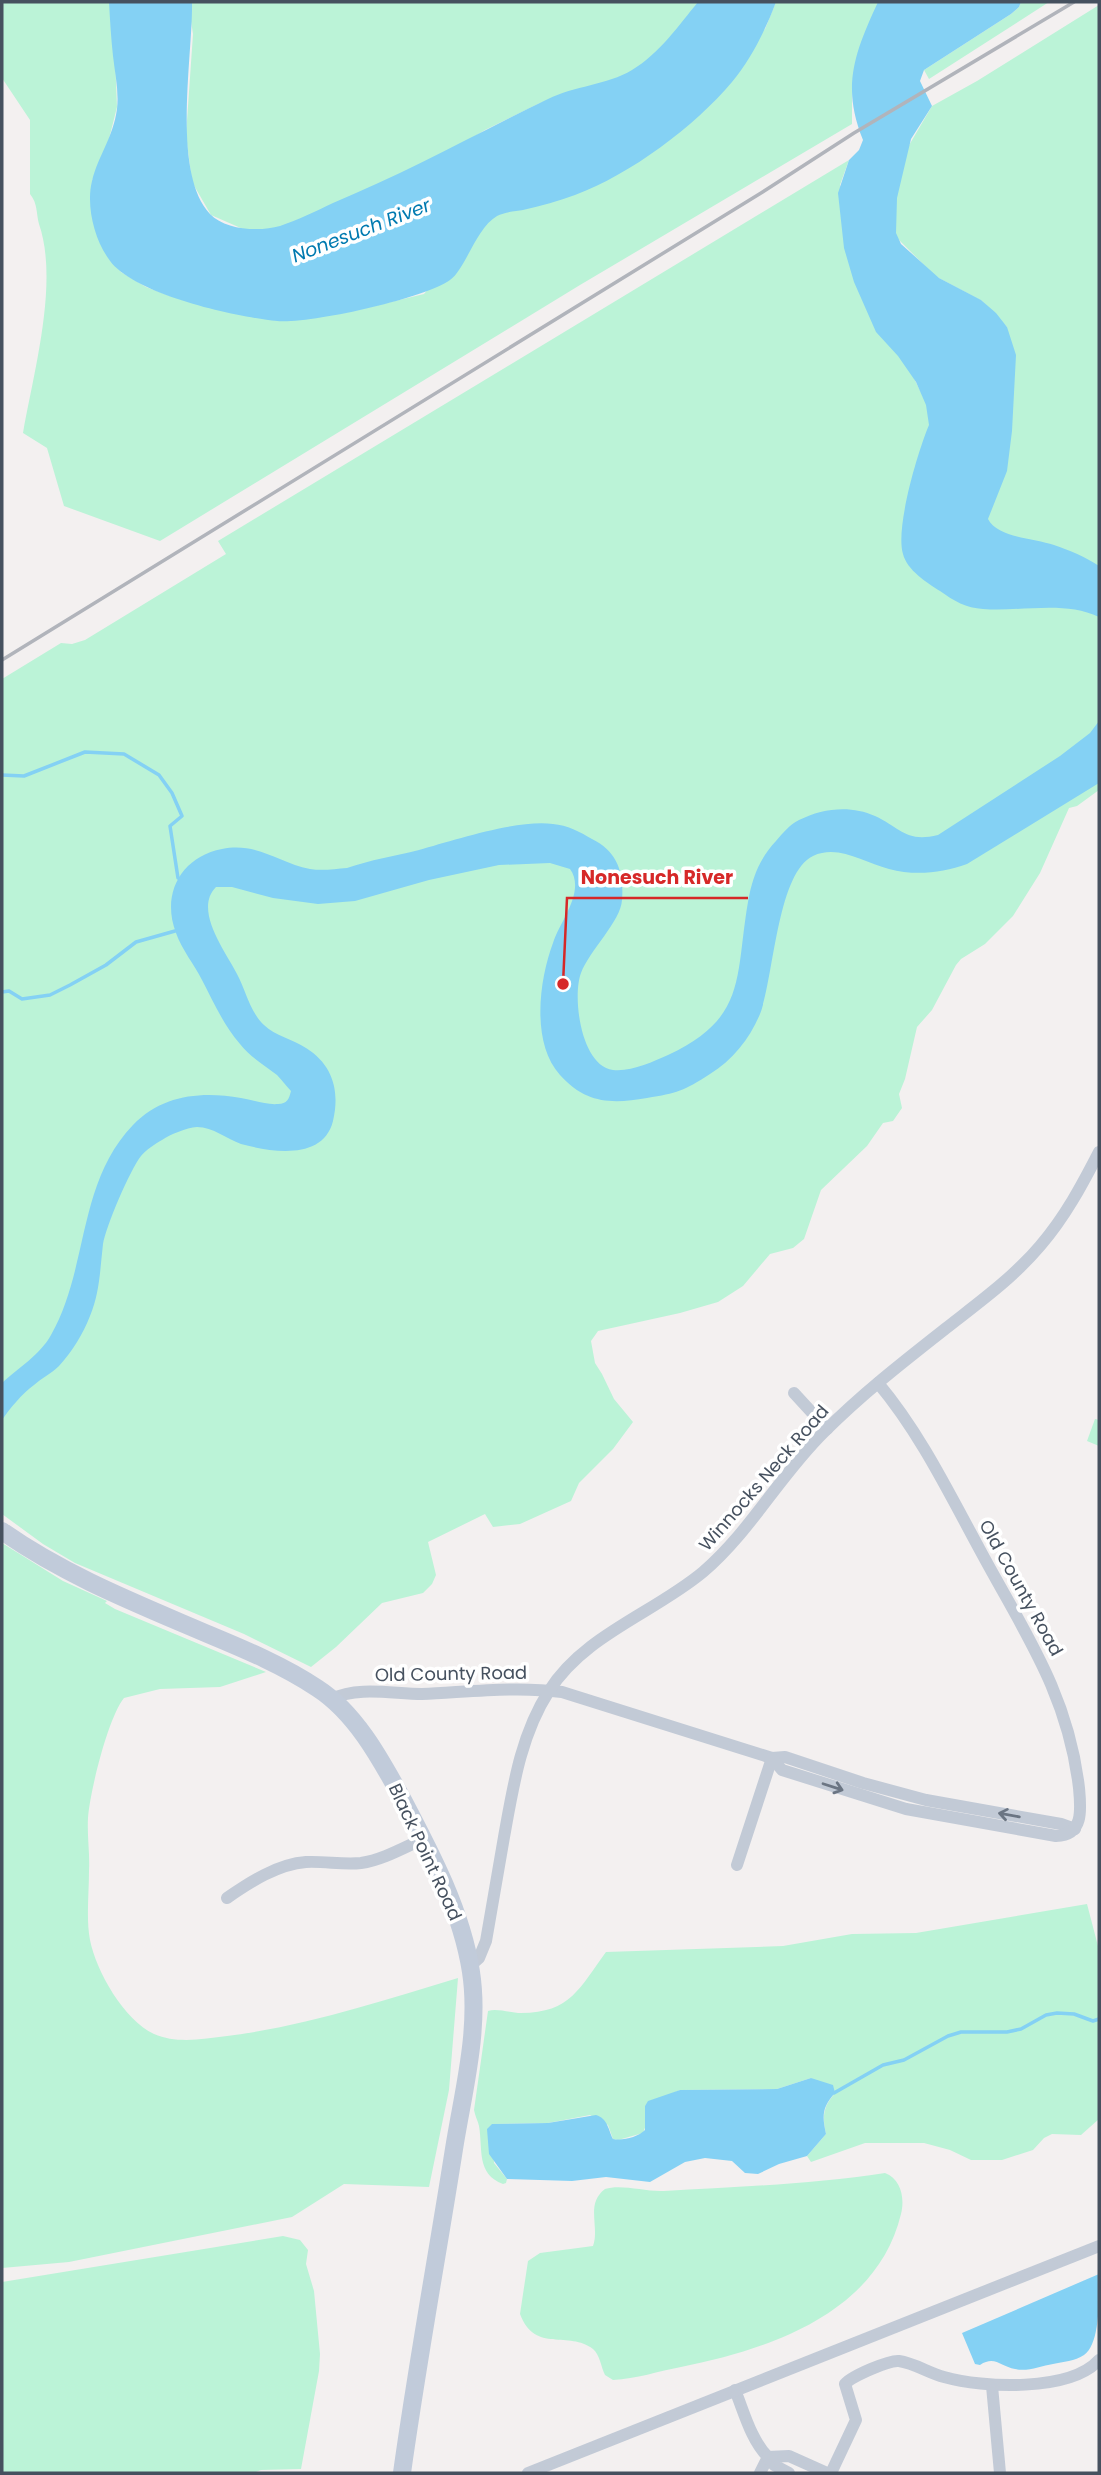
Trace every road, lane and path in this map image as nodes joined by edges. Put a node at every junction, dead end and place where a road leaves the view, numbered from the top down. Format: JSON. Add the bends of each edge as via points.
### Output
{"nodes":[{"id":1,"x":1099,"y":1152,"type":"edge"},
{"id":2,"x":878,"y":1382,"type":"junction"},
{"id":3,"x":794,"y":1393,"type":"dead end"},
{"id":4,"x":827,"y":1429,"type":"junction"},
{"id":5,"x":2,"y":1531,"type":"edge"},
{"id":6,"x":549,"y":1690,"type":"junction"},
{"id":7,"x":332,"y":1699,"type":"junction"},
{"id":8,"x":772,"y":1758,"type":"junction"},
{"id":9,"x":422,"y":1839,"type":"junction"},
{"id":10,"x":737,"y":1865,"type":"dead end"},
{"id":11,"x":227,"y":1898,"type":"dead end"},
{"id":12,"x":470,"y":1966,"type":"junction"},
{"id":13,"x":1099,"y":2246,"type":"edge"},
{"id":14,"x":1099,"y":2360,"type":"edge"},
{"id":15,"x":992,"y":2386,"type":"junction"},
{"id":16,"x":735,"y":2390,"type":"junction"},
{"id":17,"x":768,"y":2457,"type":"junction"},
{"id":18,"x":402,"y":2473,"type":"edge"},
{"id":19,"x":528,"y":2473,"type":"edge"},
{"id":20,"x":760,"y":2473,"type":"edge"},
{"id":21,"x":789,"y":2473,"type":"edge"},
{"id":22,"x":829,"y":2473,"type":"edge"},
{"id":23,"x":1000,"y":2473,"type":"edge"}],
"edges":[{"from":1,"to":2,"type":"street","name":"Winnocks Neck Road","via":[[1063,1216],[1032,1255]]},
{"from":2,"to":4,"type":"street","name":"Winnocks Neck Road"},
{"from":2,"to":8,"type":"street","name":"Old County Road","via":[[930,1458],[1052,1683],[1067,1723],[1076,1768],[1078,1824],[1075,1829],[926,1800],[785,1757]]},
{"from":3,"to":4,"type":"street"},
{"from":4,"to":6,"type":"street","name":"Winnocks Neck Road","via":[[717,1559],[688,1584],[591,1648]]},
{"from":5,"to":7,"type":"main road","name":"Black Point Road","via":[[75,1576],[258,1656]]},
{"from":6,"to":7,"type":"street","name":"Old County Road","via":[[344,1693]]},
{"from":6,"to":8,"type":"street","name":"Old County Road"},
{"from":6,"to":12,"type":"street","name":"Winnocks Neck Road","via":[[521,1756],[486,1941]]},
{"from":7,"to":9,"type":"main road","name":"Black Point Road","via":[[370,1745]]},
{"from":8,"to":10,"type":"street"},
{"from":9,"to":11,"type":"street","via":[[367,1862],[290,1865]]},
{"from":9,"to":12,"type":"main road","name":"Black Point Road","via":[[457,1920]]},
{"from":12,"to":18,"type":"main road","name":"Black Point Road","via":[[474,2006],[466,2083]]},
{"from":13,"to":16,"type":"street"},
{"from":14,"to":15,"type":"street","via":[[1092,2368],[1067,2377]]},
{"from":15,"to":22,"type":"street","via":[[946,2378],[897,2361],[852,2378],[846,2386],[856,2420]]},
{"from":15,"to":23,"type":"street"},
{"from":16,"to":17,"type":"street","via":[[753,2435]]},
{"from":16,"to":19,"type":"street"},
{"from":17,"to":20,"type":"street"},
{"from":17,"to":21,"type":"street"},
{"from":17,"to":22,"type":"street","via":[[789,2456]]}]}
